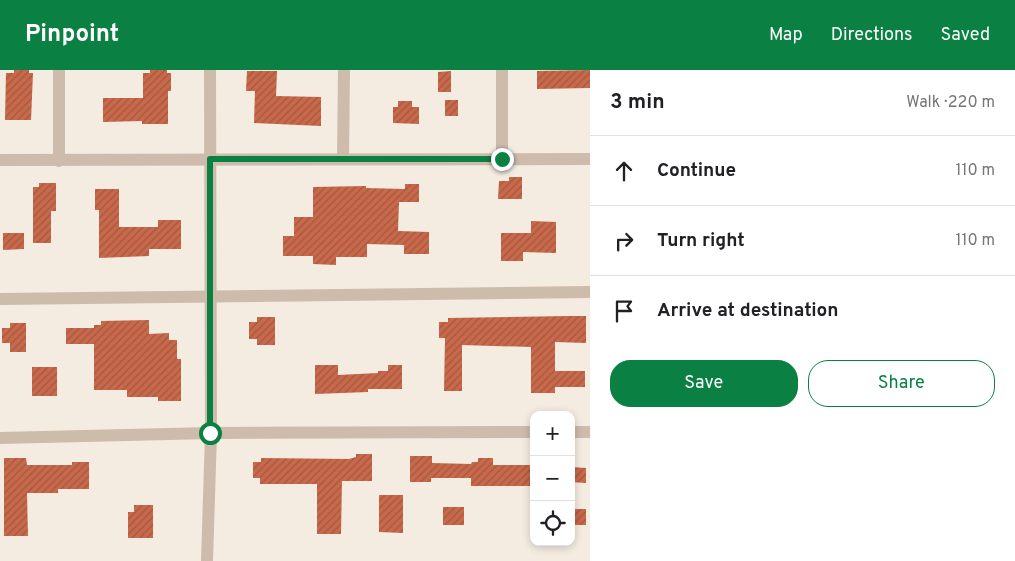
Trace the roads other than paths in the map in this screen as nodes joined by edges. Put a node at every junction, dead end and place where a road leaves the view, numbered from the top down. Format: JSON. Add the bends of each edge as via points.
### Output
{"nodes":[{"id":1,"x":59,"y":70,"type":"edge"},
{"id":2,"x":210,"y":70,"type":"edge"},
{"id":3,"x":344,"y":70,"type":"edge"},
{"id":4,"x":502,"y":70,"type":"edge"},
{"id":5,"x":210,"y":159,"type":"junction"},
{"id":6,"x":344,"y":159,"type":"junction"},
{"id":7,"x":502,"y":159,"type":"junction"},
{"id":8,"x":590,"y":159,"type":"edge"},
{"id":9,"x":0,"y":160,"type":"edge"},
{"id":10,"x":59,"y":161,"type":"junction"},
{"id":11,"x":590,"y":292,"type":"edge"},
{"id":12,"x":211,"y":298,"type":"junction"},
{"id":13,"x":0,"y":299,"type":"edge"},
{"id":14,"x":530,"y":432,"type":"edge"},
{"id":15,"x":575,"y":432,"type":"edge"},
{"id":16,"x":590,"y":432,"type":"edge"},
{"id":17,"x":210,"y":433,"type":"junction"},
{"id":18,"x":0,"y":438,"type":"edge"},
{"id":19,"x":207,"y":561,"type":"edge"}],
"edges":[{"from":1,"to":10,"type":"street"},
{"from":2,"to":5,"type":"street"},
{"from":3,"to":6,"type":"street"},
{"from":4,"to":7,"type":"street"},
{"from":5,"to":6,"type":"street"},
{"from":5,"to":10,"type":"street"},
{"from":5,"to":12,"type":"street"},
{"from":6,"to":7,"type":"street"},
{"from":7,"to":8,"type":"street"},
{"from":9,"to":10,"type":"street"},
{"from":11,"to":12,"type":"street"},
{"from":12,"to":13,"type":"street"},
{"from":12,"to":17,"type":"street"},
{"from":14,"to":17,"type":"street"},
{"from":15,"to":16,"type":"street"},
{"from":17,"to":18,"type":"street"},
{"from":17,"to":19,"type":"street"}]}
